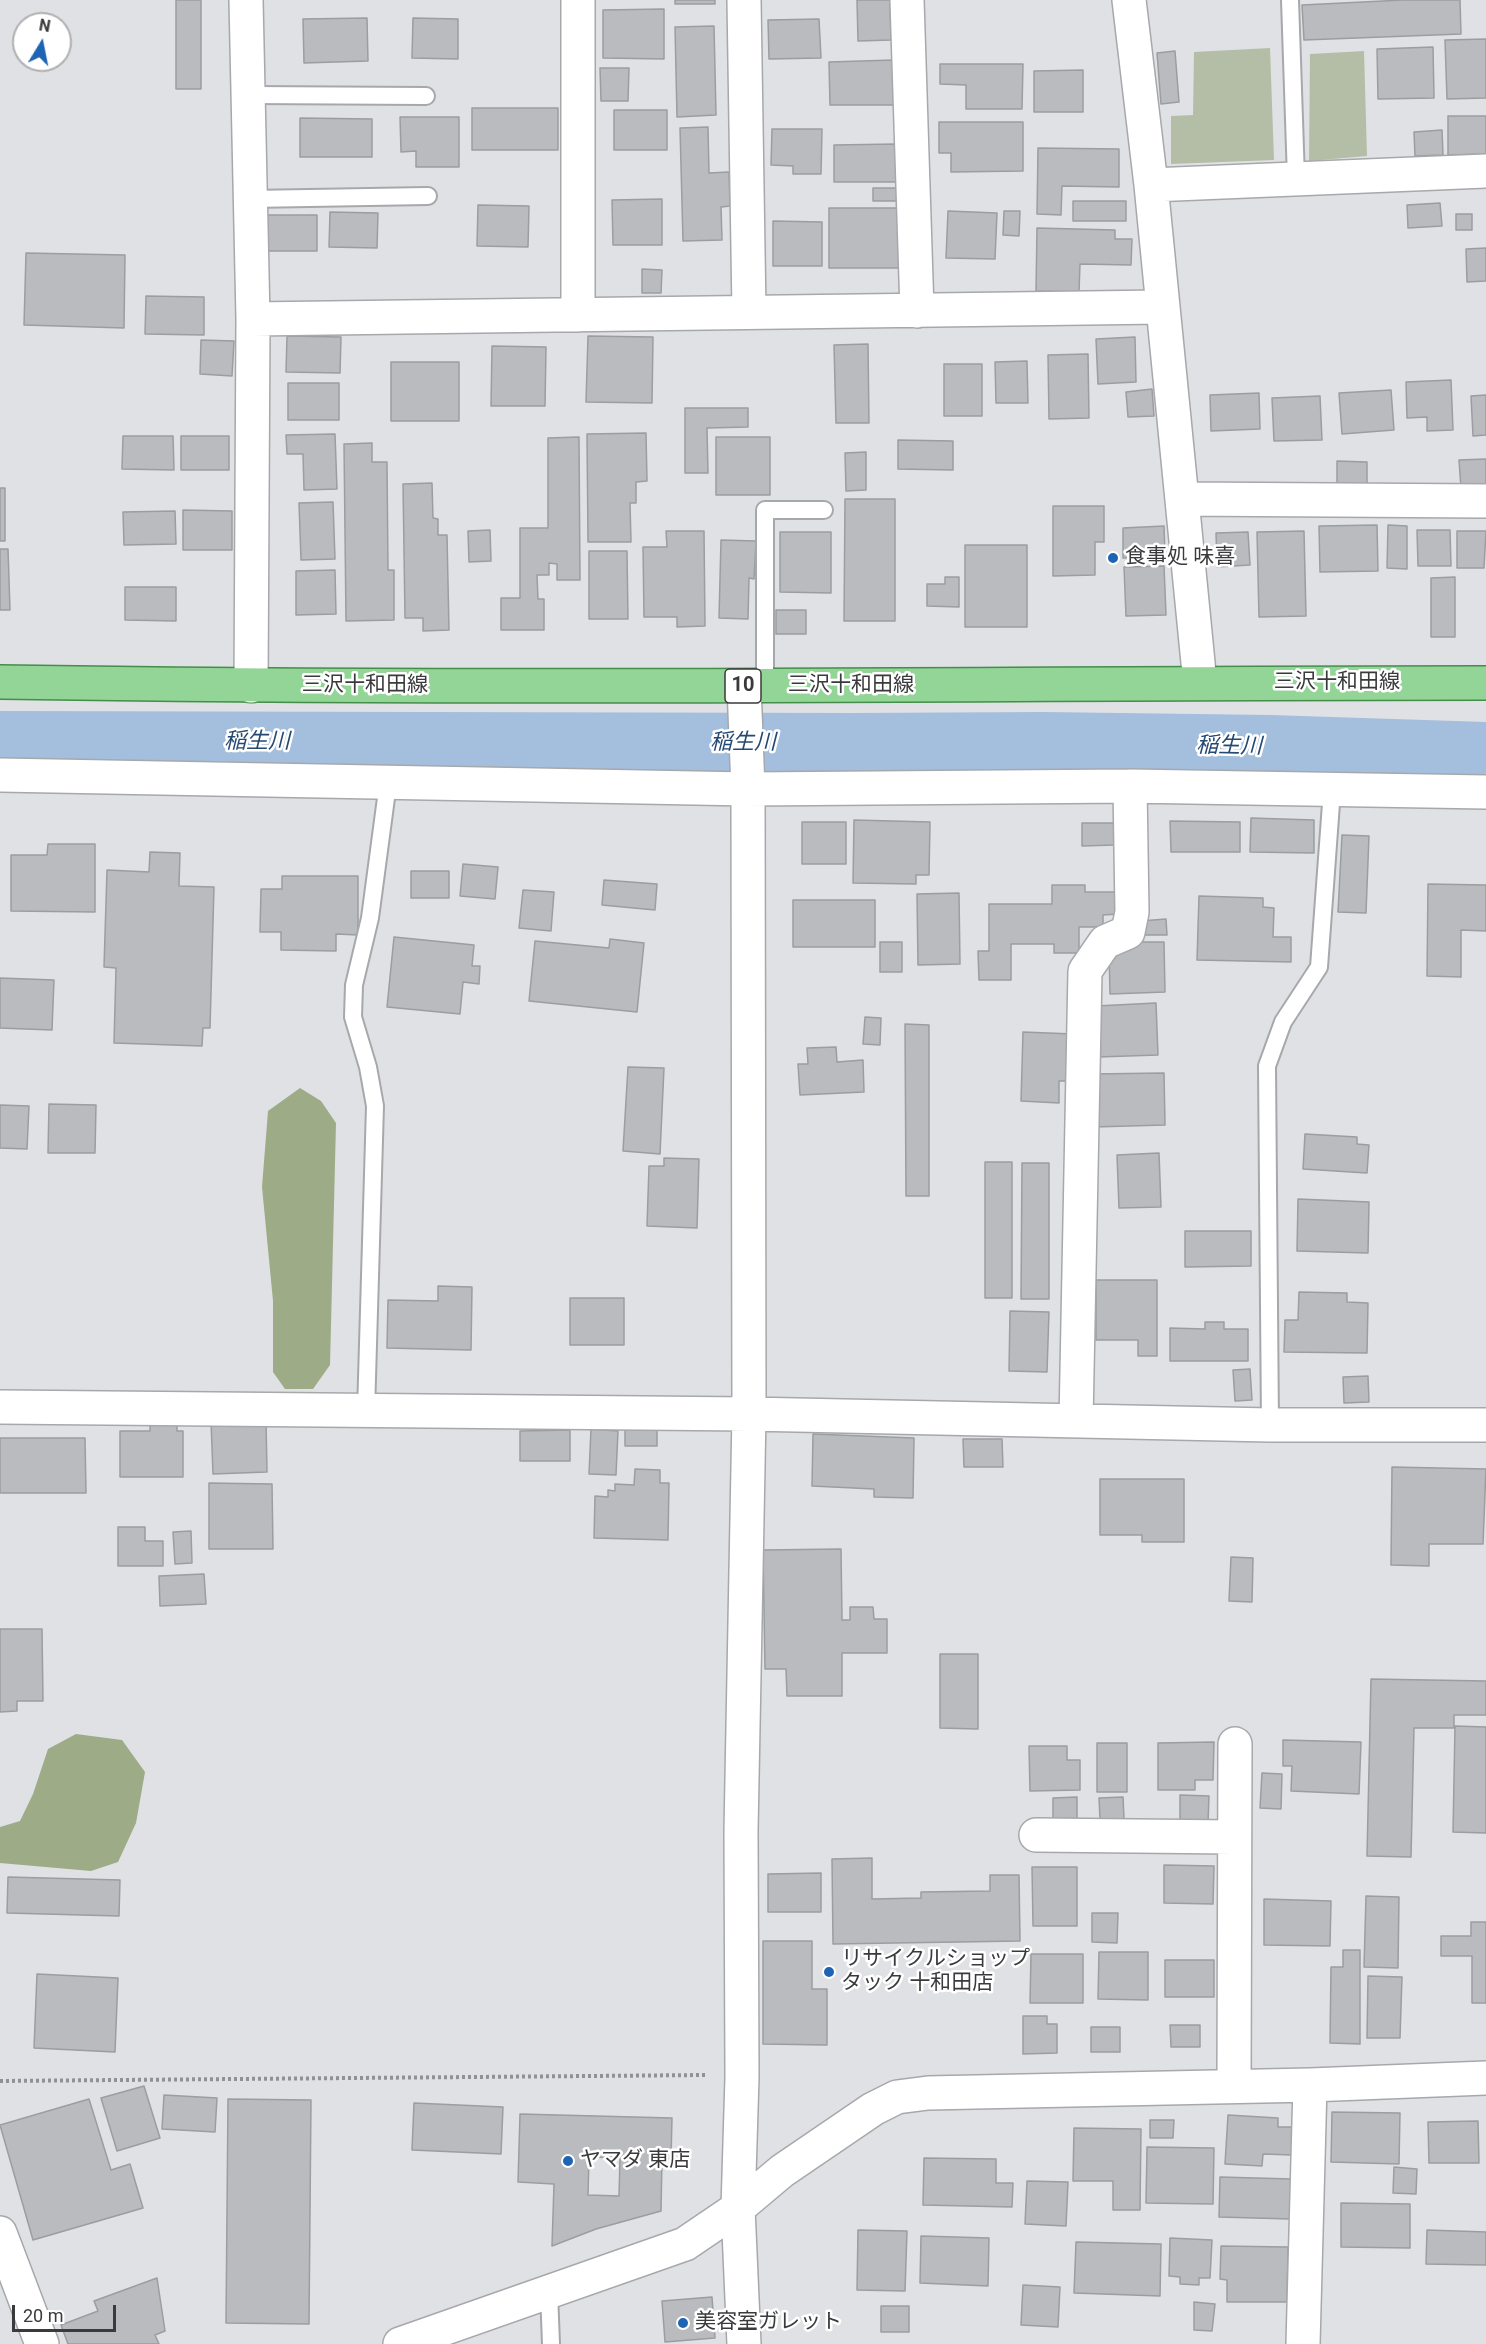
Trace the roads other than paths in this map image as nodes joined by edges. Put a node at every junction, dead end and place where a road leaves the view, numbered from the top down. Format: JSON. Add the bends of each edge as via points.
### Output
{"nodes":[{"id":1,"x":246,"y":0,"type":"edge"},
{"id":2,"x":578,"y":0,"type":"edge"},
{"id":3,"x":744,"y":0,"type":"edge"},
{"id":4,"x":907,"y":0,"type":"edge"},
{"id":5,"x":1129,"y":0,"type":"edge"},
{"id":6,"x":1290,"y":0,"type":"edge"},
{"id":7,"x":248,"y":95,"type":"junction"},
{"id":8,"x":426,"y":96,"type":"dead end"},
{"id":9,"x":1486,"y":171,"type":"edge"},
{"id":10,"x":1296,"y":179,"type":"junction"},
{"id":11,"x":1151,"y":185,"type":"junction"},
{"id":12,"x":428,"y":196,"type":"dead end"},
{"id":13,"x":250,"y":199,"type":"junction"},
{"id":14,"x":1162,"y":307,"type":"junction"},
{"id":15,"x":917,"y":310,"type":"junction"},
{"id":16,"x":749,"y":312,"type":"junction"},
{"id":17,"x":578,"y":315,"type":"junction"},
{"id":18,"x":252,"y":319,"type":"junction"},
{"id":19,"x":1182,"y":500,"type":"junction"},
{"id":20,"x":1486,"y":501,"type":"edge"},
{"id":21,"x":825,"y":510,"type":"dead end"},
{"id":22,"x":0,"y":682,"type":"edge"},
{"id":23,"x":1200,"y":683,"type":"junction"},
{"id":24,"x":1486,"y":683,"type":"edge"},
{"id":25,"x":251,"y":686,"type":"junction"},
{"id":26,"x":754,"y":687,"type":"junction"},
{"id":27,"x":0,"y":775,"type":"edge"},
{"id":28,"x":747,"y":782,"type":"junction"},
{"id":29,"x":388,"y":783,"type":"junction"},
{"id":30,"x":1130,"y":786,"type":"junction"},
{"id":31,"x":1332,"y":790,"type":"junction"},
{"id":32,"x":1486,"y":792,"type":"edge"},
{"id":33,"x":0,"y":1407,"type":"edge"},
{"id":34,"x":366,"y":1412,"type":"junction"},
{"id":35,"x":749,"y":1414,"type":"junction"},
{"id":36,"x":1076,"y":1421,"type":"junction"},
{"id":37,"x":1270,"y":1425,"type":"junction"},
{"id":38,"x":1486,"y":1425,"type":"edge"},
{"id":39,"x":1235,"y":1744,"type":"dead end"},
{"id":40,"x":1036,"y":1835,"type":"dead end"},
{"id":41,"x":1234,"y":1837,"type":"junction"},
{"id":42,"x":1486,"y":2078,"type":"edge"},
{"id":43,"x":1310,"y":2085,"type":"junction"},
{"id":44,"x":1234,"y":2086,"type":"junction"},
{"id":45,"x":738,"y":2208,"type":"junction"},
{"id":46,"x":0,"y":2233,"type":"edge"},
{"id":47,"x":549,"y":2292,"type":"junction"},
{"id":48,"x":42,"y":2344,"type":"edge"},
{"id":49,"x":400,"y":2344,"type":"edge"},
{"id":50,"x":551,"y":2344,"type":"edge"},
{"id":51,"x":744,"y":2344,"type":"edge"},
{"id":52,"x":1304,"y":2344,"type":"edge"}],
"edges":[{"from":1,"to":7,"type":"street"},
{"from":2,"to":17,"type":"street"},
{"from":3,"to":16,"type":"street"},
{"from":4,"to":15,"type":"street"},
{"from":5,"to":11,"type":"street"},
{"from":6,"to":10,"type":"lane"},
{"from":7,"to":8,"type":"lane"},
{"from":7,"to":13,"type":"street"},
{"from":9,"to":10,"type":"street"},
{"from":10,"to":11,"type":"street"},
{"from":11,"to":14,"type":"street"},
{"from":12,"to":13,"type":"lane"},
{"from":13,"to":18,"type":"street"},
{"from":14,"to":15,"type":"street"},
{"from":14,"to":19,"type":"street"},
{"from":15,"to":16,"type":"street"},
{"from":16,"to":17,"type":"street"},
{"from":17,"to":18,"type":"street"},
{"from":18,"to":25,"type":"street"},
{"from":19,"to":20,"type":"street"},
{"from":19,"to":23,"type":"street"},
{"from":21,"to":26,"type":"lane","via":[[765,510]]},
{"from":22,"to":25,"type":"main road","name":"三沢十和田線","number":"10"},
{"from":23,"to":24,"type":"main road","name":"三沢十和田線","number":"10"},
{"from":23,"to":26,"type":"main road","name":"三沢十和田線","number":"10"},
{"from":25,"to":26,"type":"main road","name":"三沢十和田線","number":"10"},
{"from":26,"to":28,"type":"street","via":[[745,724]]},
{"from":27,"to":29,"type":"street"},
{"from":28,"to":29,"type":"street"},
{"from":28,"to":30,"type":"street"},
{"from":28,"to":35,"type":"street"},
{"from":29,"to":34,"type":"lane","via":[[370,918],[354,985],[353,1017],[375,1106]]},
{"from":30,"to":31,"type":"street"},
{"from":30,"to":36,"type":"street","via":[[1132,912],[1128,932],[1105,942],[1085,971]]},
{"from":31,"to":32,"type":"street"},
{"from":31,"to":37,"type":"lane","via":[[1319,967],[1283,1022],[1267,1066]]},
{"from":33,"to":34,"type":"street"},
{"from":34,"to":35,"type":"street"},
{"from":35,"to":36,"type":"street"},
{"from":35,"to":45,"type":"street"},
{"from":36,"to":37,"type":"street"},
{"from":37,"to":38,"type":"street"},
{"from":39,"to":41,"type":"street"},
{"from":40,"to":41,"type":"street"},
{"from":41,"to":44,"type":"street"},
{"from":42,"to":43,"type":"street"},
{"from":43,"to":44,"type":"street"},
{"from":43,"to":52,"type":"street"},
{"from":44,"to":45,"type":"street","via":[[897,2097],[830,2137]]},
{"from":45,"to":47,"type":"street","via":[[685,2244]]},
{"from":45,"to":51,"type":"street"},
{"from":46,"to":48,"type":"street"},
{"from":47,"to":49,"type":"street"},
{"from":47,"to":50,"type":"lane"}]}
